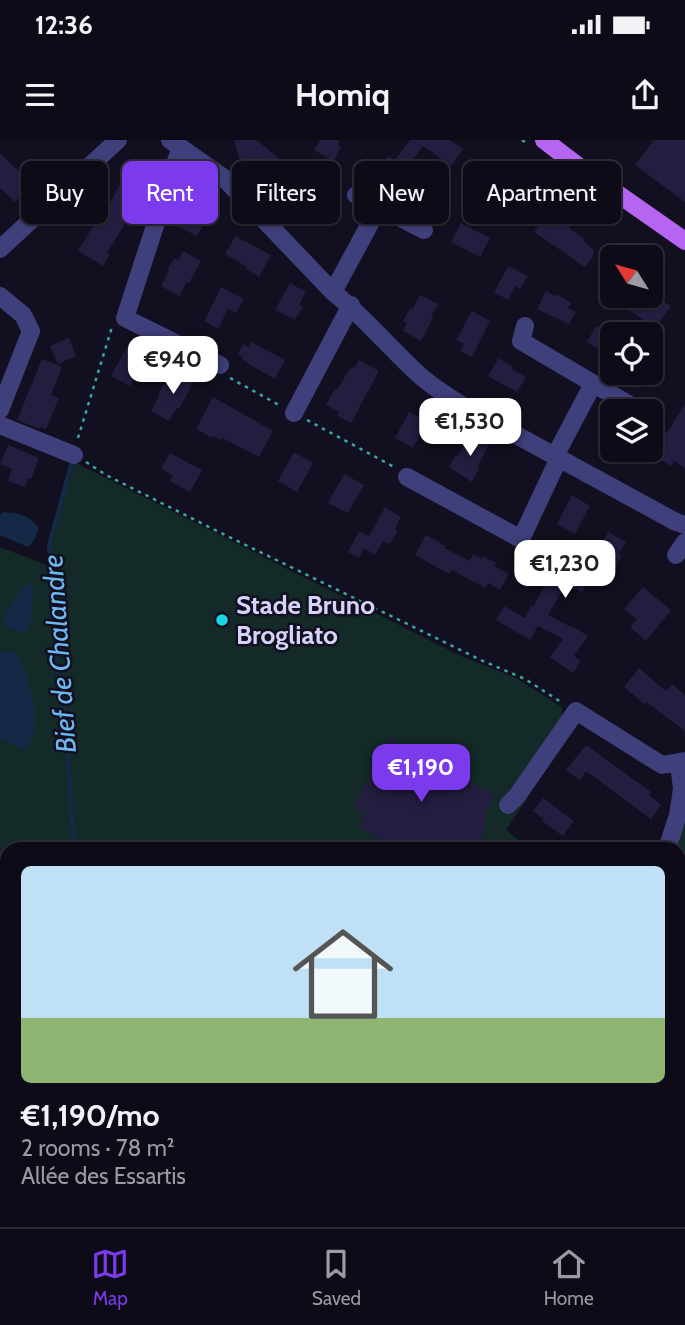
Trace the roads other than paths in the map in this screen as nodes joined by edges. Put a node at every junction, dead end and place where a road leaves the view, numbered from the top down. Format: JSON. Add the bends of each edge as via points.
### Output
{"nodes":[{"id":1,"x":118,"y":140,"type":"edge"},
{"id":2,"x":544,"y":140,"type":"edge"},
{"id":3,"x":175,"y":144,"type":"edge"},
{"id":4,"x":370,"y":224,"type":"edge"},
{"id":5,"x":412,"y":224,"type":"edge"},
{"id":6,"x":424,"y":230,"type":"dead end"},
{"id":7,"x":685,"y":241,"type":"edge"},
{"id":8,"x":2,"y":242,"type":"edge"},
{"id":9,"x":334,"y":292,"type":"junction"},
{"id":10,"x":0,"y":296,"type":"edge"},
{"id":11,"x":351,"y":306,"type":"junction"},
{"id":12,"x":524,"y":326,"type":"dead end"},
{"id":13,"x":220,"y":365,"type":"road end"},
{"id":14,"x":593,"y":384,"type":"junction"},
{"id":15,"x":620,"y":399,"type":"edge"},
{"id":16,"x":0,"y":410,"type":"edge"},
{"id":17,"x":294,"y":413,"type":"road end"},
{"id":18,"x":0,"y":425,"type":"edge"},
{"id":19,"x":74,"y":455,"type":"road end"},
{"id":20,"x":557,"y":457,"type":"junction"},
{"id":21,"x":407,"y":477,"type":"road end"},
{"id":22,"x":685,"y":525,"type":"edge"},
{"id":23,"x":682,"y":762,"type":"edge"},
{"id":24,"x":508,"y":805,"type":"dead end"},
{"id":25,"x":669,"y":842,"type":"edge"}],
"edges":[{"from":1,"to":8,"type":"street"},
{"from":2,"to":7,"type":"main road"},
{"from":3,"to":9,"type":"street","via":[[224,178]]},
{"from":3,"to":13,"type":"street","via":[[125,318]]},
{"from":4,"to":9,"type":"street"},
{"from":5,"to":6,"type":"street"},
{"from":9,"to":11,"type":"street"},
{"from":10,"to":16,"type":"street","via":[[23,315],[32,331]]},
{"from":11,"to":17,"type":"street"},
{"from":11,"to":20,"type":"street","via":[[433,387]]},
{"from":12,"to":14,"type":"street","via":[[521,341]]},
{"from":14,"to":15,"type":"street"},
{"from":14,"to":20,"type":"street"},
{"from":18,"to":19,"type":"street"},
{"from":20,"to":21,"type":"street","via":[[521,539]]},
{"from":20,"to":22,"type":"street"},
{"from":23,"to":24,"type":"street","via":[[662,765],[576,711]]},
{"from":23,"to":25,"type":"street","via":[[678,815]]}]}
